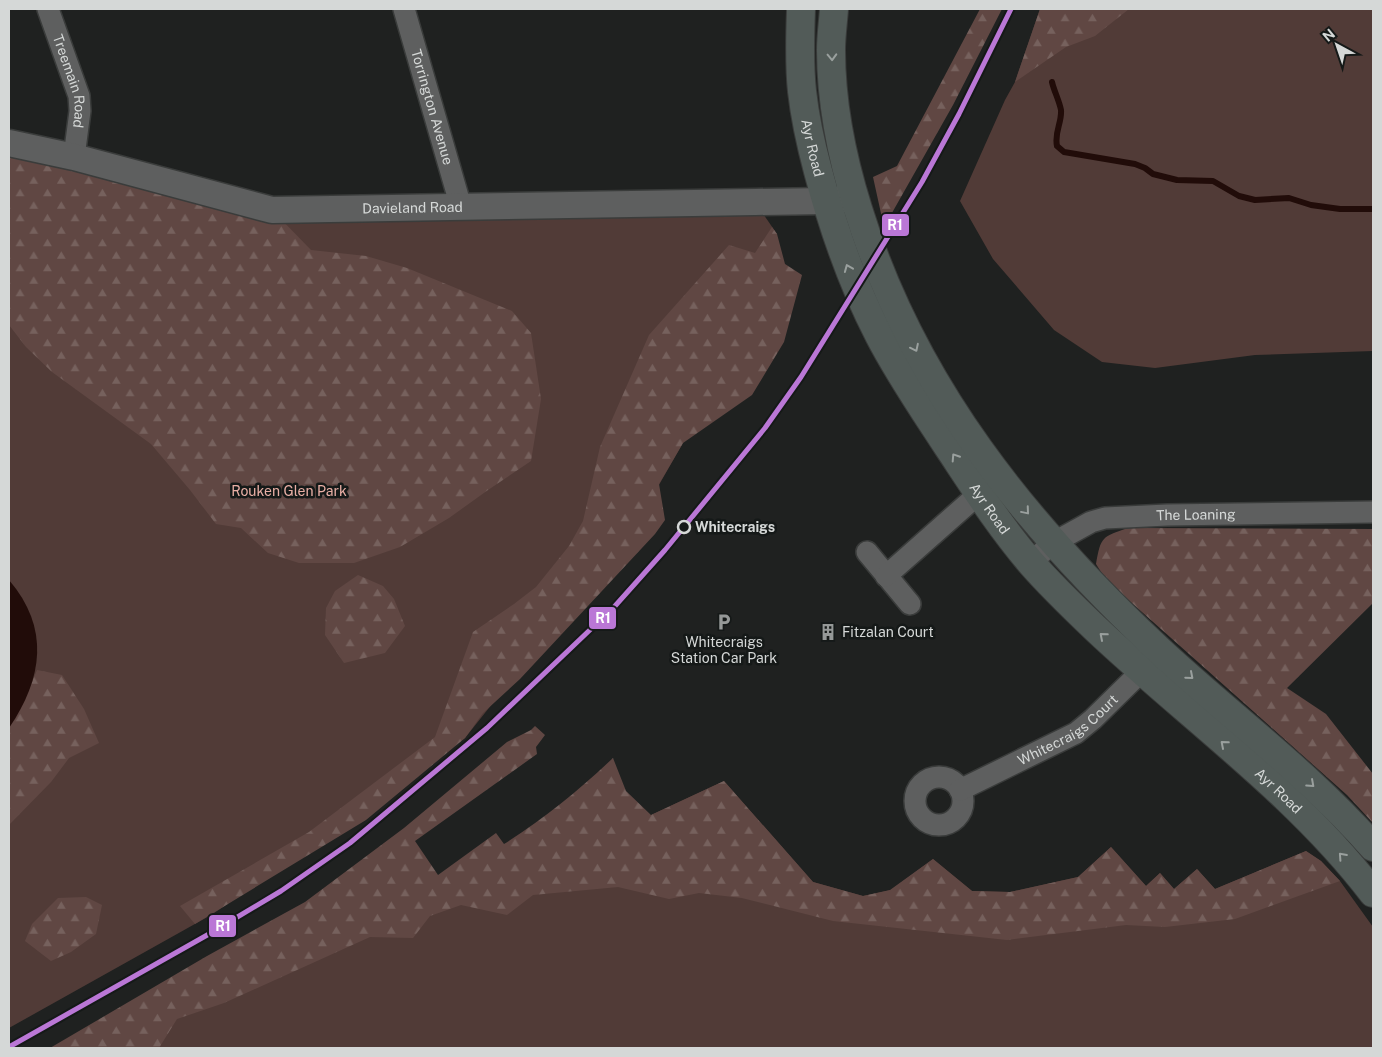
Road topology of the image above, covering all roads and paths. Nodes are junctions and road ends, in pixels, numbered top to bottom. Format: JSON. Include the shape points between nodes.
{"nodes":[{"id":1,"x":48,"y":9,"type":"edge"},
{"id":2,"x":404,"y":9,"type":"edge"},
{"id":3,"x":801,"y":9,"type":"edge"},
{"id":4,"x":834,"y":9,"type":"edge"},
{"id":5,"x":9,"y":142,"type":"edge"},
{"id":6,"x":74,"y":157,"type":"junction"},
{"id":7,"x":826,"y":201,"type":"junction"},
{"id":8,"x":857,"y":205,"type":"junction"},
{"id":9,"x":461,"y":207,"type":"junction"},
{"id":10,"x":989,"y":485,"type":"junction"},
{"id":11,"x":1373,"y":512,"type":"edge"},
{"id":12,"x":1053,"y":543,"type":"junction"},
{"id":13,"x":867,"y":552,"type":"dead end"},
{"id":14,"x":1031,"y":562,"type":"junction"},
{"id":15,"x":886,"y":576,"type":"junction"},
{"id":16,"x":910,"y":604,"type":"dead end"},
{"id":17,"x":1152,"y":661,"type":"junction"},
{"id":18,"x":960,"y":790,"type":"dead end"},
{"id":19,"x":1373,"y":847,"type":"edge"},
{"id":20,"x":1373,"y":893,"type":"edge"}],
"edges":[{"from":1,"to":6,"type":"street","name":"Treemain Road","via":[[79,96]]},
{"from":2,"to":9,"type":"street","name":"Torrington Avenue"},
{"from":3,"to":7,"type":"main road","name":"Ayr Road","via":[[802,90],[810,139]]},
{"from":4,"to":8,"type":"main road","name":"Ayr Road","one_way":true,"via":[[831,51],[836,109],[847,172]]},
{"from":5,"to":6,"type":"street","name":"Davieland Road"},
{"from":6,"to":9,"type":"street","name":"Davieland Road","via":[[272,210]]},
{"from":7,"to":8,"type":"street","name":"Davieland Road"},
{"from":7,"to":9,"type":"street","name":"Davieland Road"},
{"from":10,"to":7,"type":"main road","name":"Ayr Road","one_way":true,"via":[[906,381],[875,328],[853,278]]},
{"from":8,"to":10,"type":"main road","name":"Ayr Road","one_way":true,"via":[[894,304],[933,380],[985,459]]},
{"from":10,"to":12,"type":"main road","name":"Ayr Road","one_way":true},
{"from":10,"to":14,"type":"main road","name":"Ayr Road"},
{"from":10,"to":15,"type":"street"},
{"from":11,"to":12,"type":"street","name":"The Loaning","via":[[1167,514],[1105,518]]},
{"from":12,"to":14,"type":"street","name":"The Loaning"},
{"from":12,"to":17,"type":"main road","name":"Ayr Road","via":[[1103,595]]},
{"from":13,"to":15,"type":"street"},
{"from":17,"to":14,"type":"main road","name":"Ayr Road","one_way":true,"via":[[1095,629]]},
{"from":15,"to":16,"type":"street"},
{"from":17,"to":18,"type":"street","name":"Whitecraigs Court","via":[[1076,733]]},
{"from":17,"to":19,"type":"main road","name":"Ayr Road","one_way":true,"via":[[1315,787]]},
{"from":20,"to":17,"type":"main road","name":"Ayr Road","one_way":true,"via":[[1311,822]]}]}
